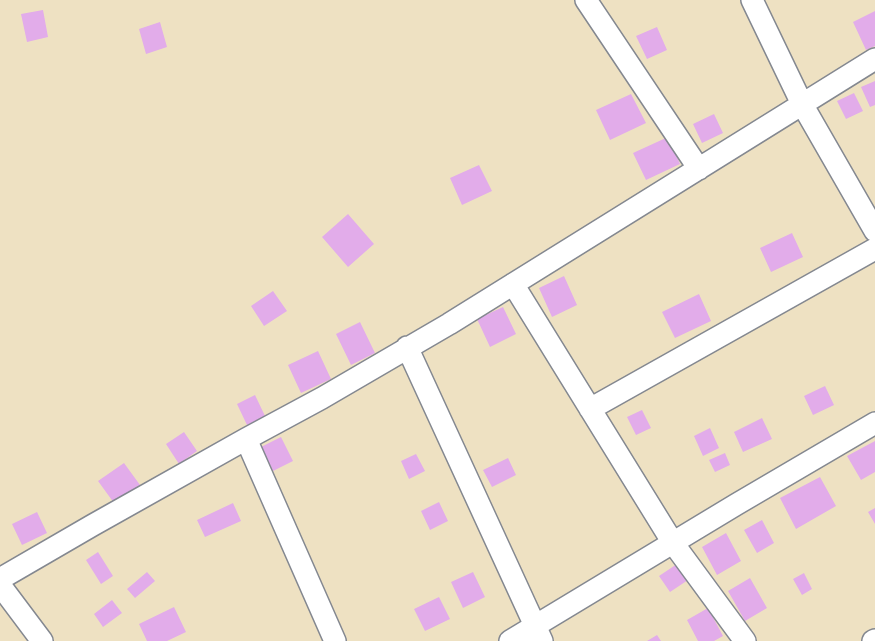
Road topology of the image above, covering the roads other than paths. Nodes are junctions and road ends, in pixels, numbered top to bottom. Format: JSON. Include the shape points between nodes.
{"nodes":[{"id":1,"x":586,"y":0,"type":"edge"},
{"id":2,"x":752,"y":0,"type":"edge"},
{"id":3,"x":875,"y":59,"type":"edge"},
{"id":4,"x":802,"y":104,"type":"junction"},
{"id":5,"x":699,"y":169,"type":"junction"},
{"id":6,"x":875,"y":232,"type":"edge"},
{"id":7,"x":875,"y":249,"type":"edge"},
{"id":8,"x":513,"y":284,"type":"junction"},
{"id":9,"x":407,"y":347,"type":"junction"},
{"id":10,"x":590,"y":409,"type":"junction"},
{"id":11,"x":875,"y":423,"type":"edge"},
{"id":12,"x":246,"y":439,"type":"junction"},
{"id":13,"x":672,"y":543,"type":"junction"},
{"id":14,"x":0,"y":579,"type":"edge"},
{"id":15,"x":0,"y":585,"type":"edge"},
{"id":16,"x":539,"y":633,"type":"edge"},
{"id":17,"x":42,"y":641,"type":"edge"},
{"id":18,"x":335,"y":641,"type":"edge"},
{"id":19,"x":510,"y":641,"type":"edge"},
{"id":20,"x":745,"y":641,"type":"edge"}],
"edges":[{"from":1,"to":5,"type":"street"},
{"from":2,"to":4,"type":"street"},
{"from":3,"to":4,"type":"street"},
{"from":4,"to":5,"type":"street"},
{"from":4,"to":6,"type":"street"},
{"from":5,"to":8,"type":"street"},
{"from":7,"to":10,"type":"street"},
{"from":8,"to":9,"type":"street"},
{"from":8,"to":10,"type":"street"},
{"from":9,"to":12,"type":"street"},
{"from":9,"to":16,"type":"street"},
{"from":10,"to":13,"type":"street"},
{"from":11,"to":13,"type":"street"},
{"from":12,"to":14,"type":"street"},
{"from":12,"to":18,"type":"street"},
{"from":13,"to":16,"type":"street"},
{"from":13,"to":20,"type":"street"},
{"from":15,"to":17,"type":"street"},
{"from":16,"to":19,"type":"street"}]}
